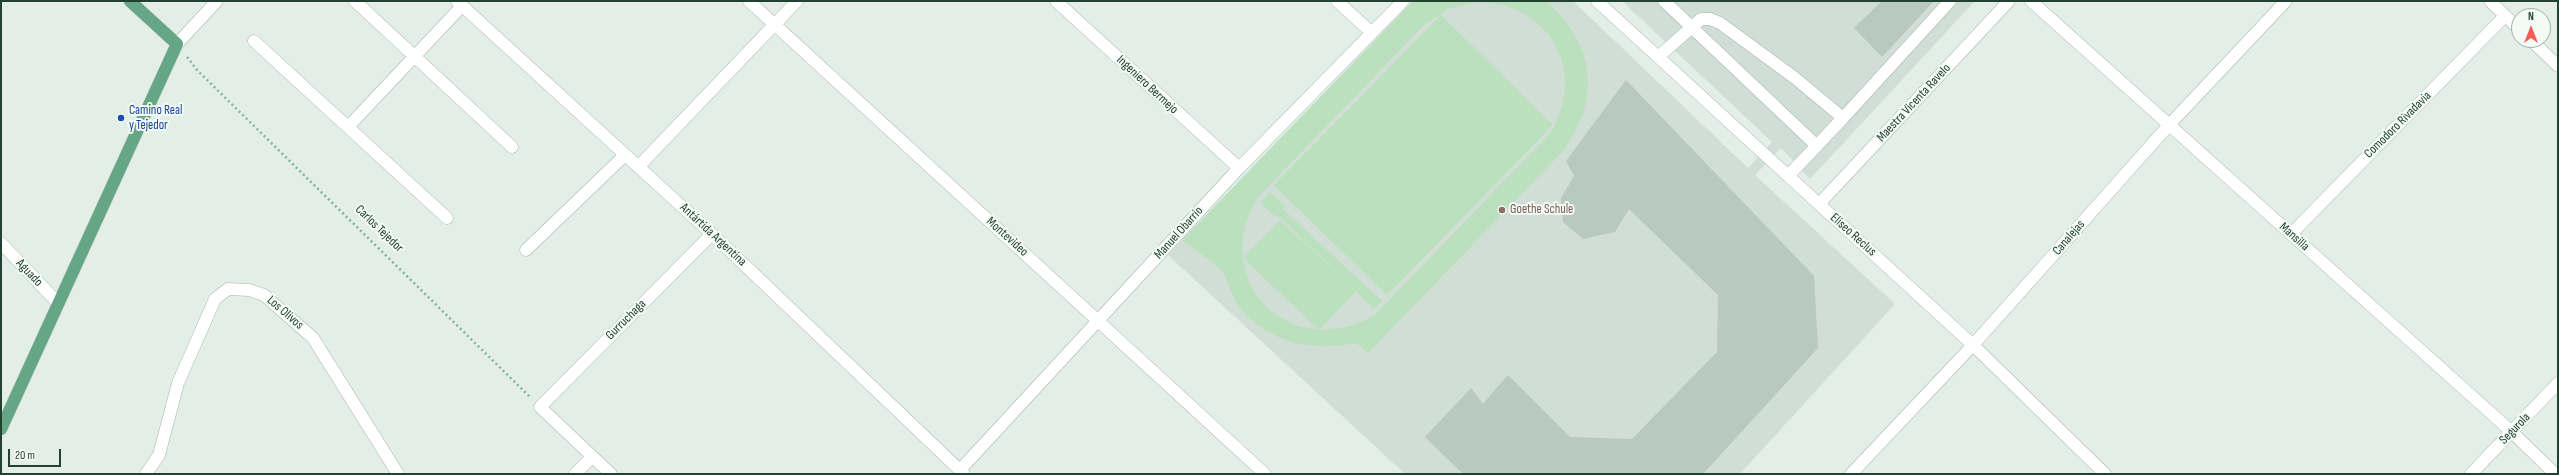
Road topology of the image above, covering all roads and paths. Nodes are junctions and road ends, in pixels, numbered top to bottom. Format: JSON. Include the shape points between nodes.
{"nodes":[{"id":1,"x":130,"y":1,"type":"edge"},
{"id":2,"x":216,"y":1,"type":"edge"},
{"id":3,"x":355,"y":1,"type":"edge"},
{"id":4,"x":749,"y":1,"type":"edge"},
{"id":5,"x":797,"y":1,"type":"edge"},
{"id":6,"x":1056,"y":1,"type":"edge"},
{"id":7,"x":1337,"y":1,"type":"edge"},
{"id":8,"x":1403,"y":1,"type":"edge"},
{"id":9,"x":1664,"y":1,"type":"edge"},
{"id":10,"x":1950,"y":1,"type":"edge"},
{"id":11,"x":2009,"y":1,"type":"edge"},
{"id":12,"x":2031,"y":1,"type":"edge"},
{"id":13,"x":2286,"y":1,"type":"edge"},
{"id":14,"x":2490,"y":1,"type":"edge"},
{"id":15,"x":459,"y":3,"type":"edge"},
{"id":16,"x":1605,"y":3,"type":"edge"},
{"id":17,"x":2505,"y":16,"type":"junction"},
{"id":18,"x":2511,"y":22,"type":"edge"},
{"id":19,"x":774,"y":25,"type":"junction"},
{"id":20,"x":1692,"y":27,"type":"junction"},
{"id":21,"x":1372,"y":33,"type":"junction"},
{"id":22,"x":254,"y":41,"type":"dead end"},
{"id":23,"x":177,"y":44,"type":"junction"},
{"id":24,"x":2539,"y":48,"type":"edge"},
{"id":25,"x":414,"y":56,"type":"junction"},
{"id":26,"x":1658,"y":57,"type":"junction"},
{"id":27,"x":2558,"y":66,"type":"edge"},
{"id":28,"x":1843,"y":118,"type":"junction"},
{"id":29,"x":2169,"y":124,"type":"junction"},
{"id":30,"x":348,"y":128,"type":"junction"},
{"id":31,"x":1817,"y":146,"type":"junction"},
{"id":32,"x":512,"y":147,"type":"dead end"},
{"id":33,"x":625,"y":155,"type":"junction"},
{"id":34,"x":638,"y":167,"type":"junction"},
{"id":35,"x":1238,"y":168,"type":"junction"},
{"id":36,"x":1788,"y":176,"type":"junction"},
{"id":37,"x":1819,"y":204,"type":"junction"},
{"id":38,"x":447,"y":218,"type":"dead end"},
{"id":39,"x":712,"y":234,"type":"junction"},
{"id":40,"x":2290,"y":234,"type":"junction"},
{"id":41,"x":1,"y":243,"type":"edge"},
{"id":42,"x":526,"y":250,"type":"dead end"},
{"id":43,"x":57,"y":302,"type":"junction"},
{"id":44,"x":1099,"y":321,"type":"junction"},
{"id":45,"x":1973,"y":346,"type":"junction"},
{"id":46,"x":2558,"y":383,"type":"edge"},
{"id":47,"x":540,"y":407,"type":"junction"},
{"id":48,"x":1,"y":429,"type":"edge"},
{"id":49,"x":2512,"y":432,"type":"junction"},
{"id":50,"x":592,"y":457,"type":"junction"},
{"id":51,"x":962,"y":472,"type":"edge"},
{"id":52,"x":146,"y":474,"type":"edge"},
{"id":53,"x":398,"y":474,"type":"edge"},
{"id":54,"x":575,"y":474,"type":"edge"},
{"id":55,"x":610,"y":474,"type":"edge"},
{"id":56,"x":1265,"y":474,"type":"edge"},
{"id":57,"x":1851,"y":474,"type":"edge"},
{"id":58,"x":2105,"y":474,"type":"edge"},
{"id":59,"x":2471,"y":474,"type":"edge"},
{"id":60,"x":2555,"y":474,"type":"edge"}],
"edges":[{"from":1,"to":23,"type":"main road"},
{"from":2,"to":23,"type":"street"},
{"from":3,"to":25,"type":"street"},
{"from":4,"to":19,"type":"street","name":"Montevideo"},
{"from":5,"to":19,"type":"street"},
{"from":6,"to":35,"type":"street","name":"Ingeniero Bermejo"},
{"from":7,"to":21,"type":"street"},
{"from":8,"to":21,"type":"street","name":"Manuel Obarrio"},
{"from":9,"to":20,"type":"street"},
{"from":10,"to":28,"type":"street"},
{"from":11,"to":37,"type":"street","name":"Maestra Vicenta Ravelo"},
{"from":12,"to":29,"type":"street","name":"Mansilla"},
{"from":13,"to":29,"type":"street","name":"Canalejas"},
{"from":14,"to":17,"type":"street"},
{"from":15,"to":25,"type":"street"},
{"from":15,"to":33,"type":"street","name":"Antártida Argentina"},
{"from":16,"to":26,"type":"street","name":"Eliseo Reclus"},
{"from":17,"to":18,"type":"street"},
{"from":17,"to":40,"type":"street","name":"Comodoro Rivadavia"},
{"from":19,"to":34,"type":"street"},
{"from":19,"to":44,"type":"street","name":"Montevideo"},
{"from":20,"to":26,"type":"street"},
{"from":20,"to":28,"type":"street","via":[[1701,19],[1720,23],[1795,78]]},
{"from":20,"to":31,"type":"street"},
{"from":21,"to":35,"type":"street","name":"Manuel Obarrio"},
{"from":22,"to":30,"type":"street"},
{"from":23,"to":43,"type":"main road"},
{"from":23,"to":47,"type":"path","name":"Carlos Tejedor","via":[[197,70]]},
{"from":24,"to":27,"type":"street"},
{"from":25,"to":30,"type":"street"},
{"from":25,"to":32,"type":"street"},
{"from":26,"to":36,"type":"street","name":"Eliseo Reclus"},
{"from":28,"to":31,"type":"street"},
{"from":29,"to":40,"type":"street","name":"Mansilla"},
{"from":29,"to":45,"type":"street","name":"Canalejas"},
{"from":30,"to":38,"type":"street"},
{"from":31,"to":36,"type":"street"},
{"from":33,"to":34,"type":"street","name":"Antártida Argentina"},
{"from":33,"to":42,"type":"street"},
{"from":34,"to":39,"type":"street","name":"Antártida Argentina"},
{"from":35,"to":44,"type":"street","name":"Manuel Obarrio"},
{"from":36,"to":37,"type":"street","name":"Eliseo Reclus"},
{"from":37,"to":45,"type":"street","name":"Eliseo Reclus"},
{"from":39,"to":47,"type":"street","name":"Gurruchaga"},
{"from":39,"to":51,"type":"street","name":"Antártida Argentina"},
{"from":40,"to":49,"type":"street","name":"Mansilla"},
{"from":41,"to":43,"type":"street","name":"Aguado"},
{"from":43,"to":48,"type":"main road"},
{"from":44,"to":51,"type":"street","name":"Manuel Obarrio"},
{"from":44,"to":56,"type":"street","name":"Montevideo"},
{"from":45,"to":57,"type":"street","name":"Canalejas"},
{"from":45,"to":58,"type":"street","name":"Eliseo Reclus"},
{"from":46,"to":49,"type":"street","name":"Segurola"},
{"from":47,"to":50,"type":"street"},
{"from":49,"to":59,"type":"street","name":"Segurola"},
{"from":49,"to":60,"type":"street","name":"Mansilla"},
{"from":50,"to":54,"type":"street"},
{"from":50,"to":55,"type":"street"},
{"from":52,"to":53,"type":"street","name":"Los Olivos","via":[[159,455],[178,383],[215,299],[228,289],[249,290],[264,295],[313,338]]}]}
